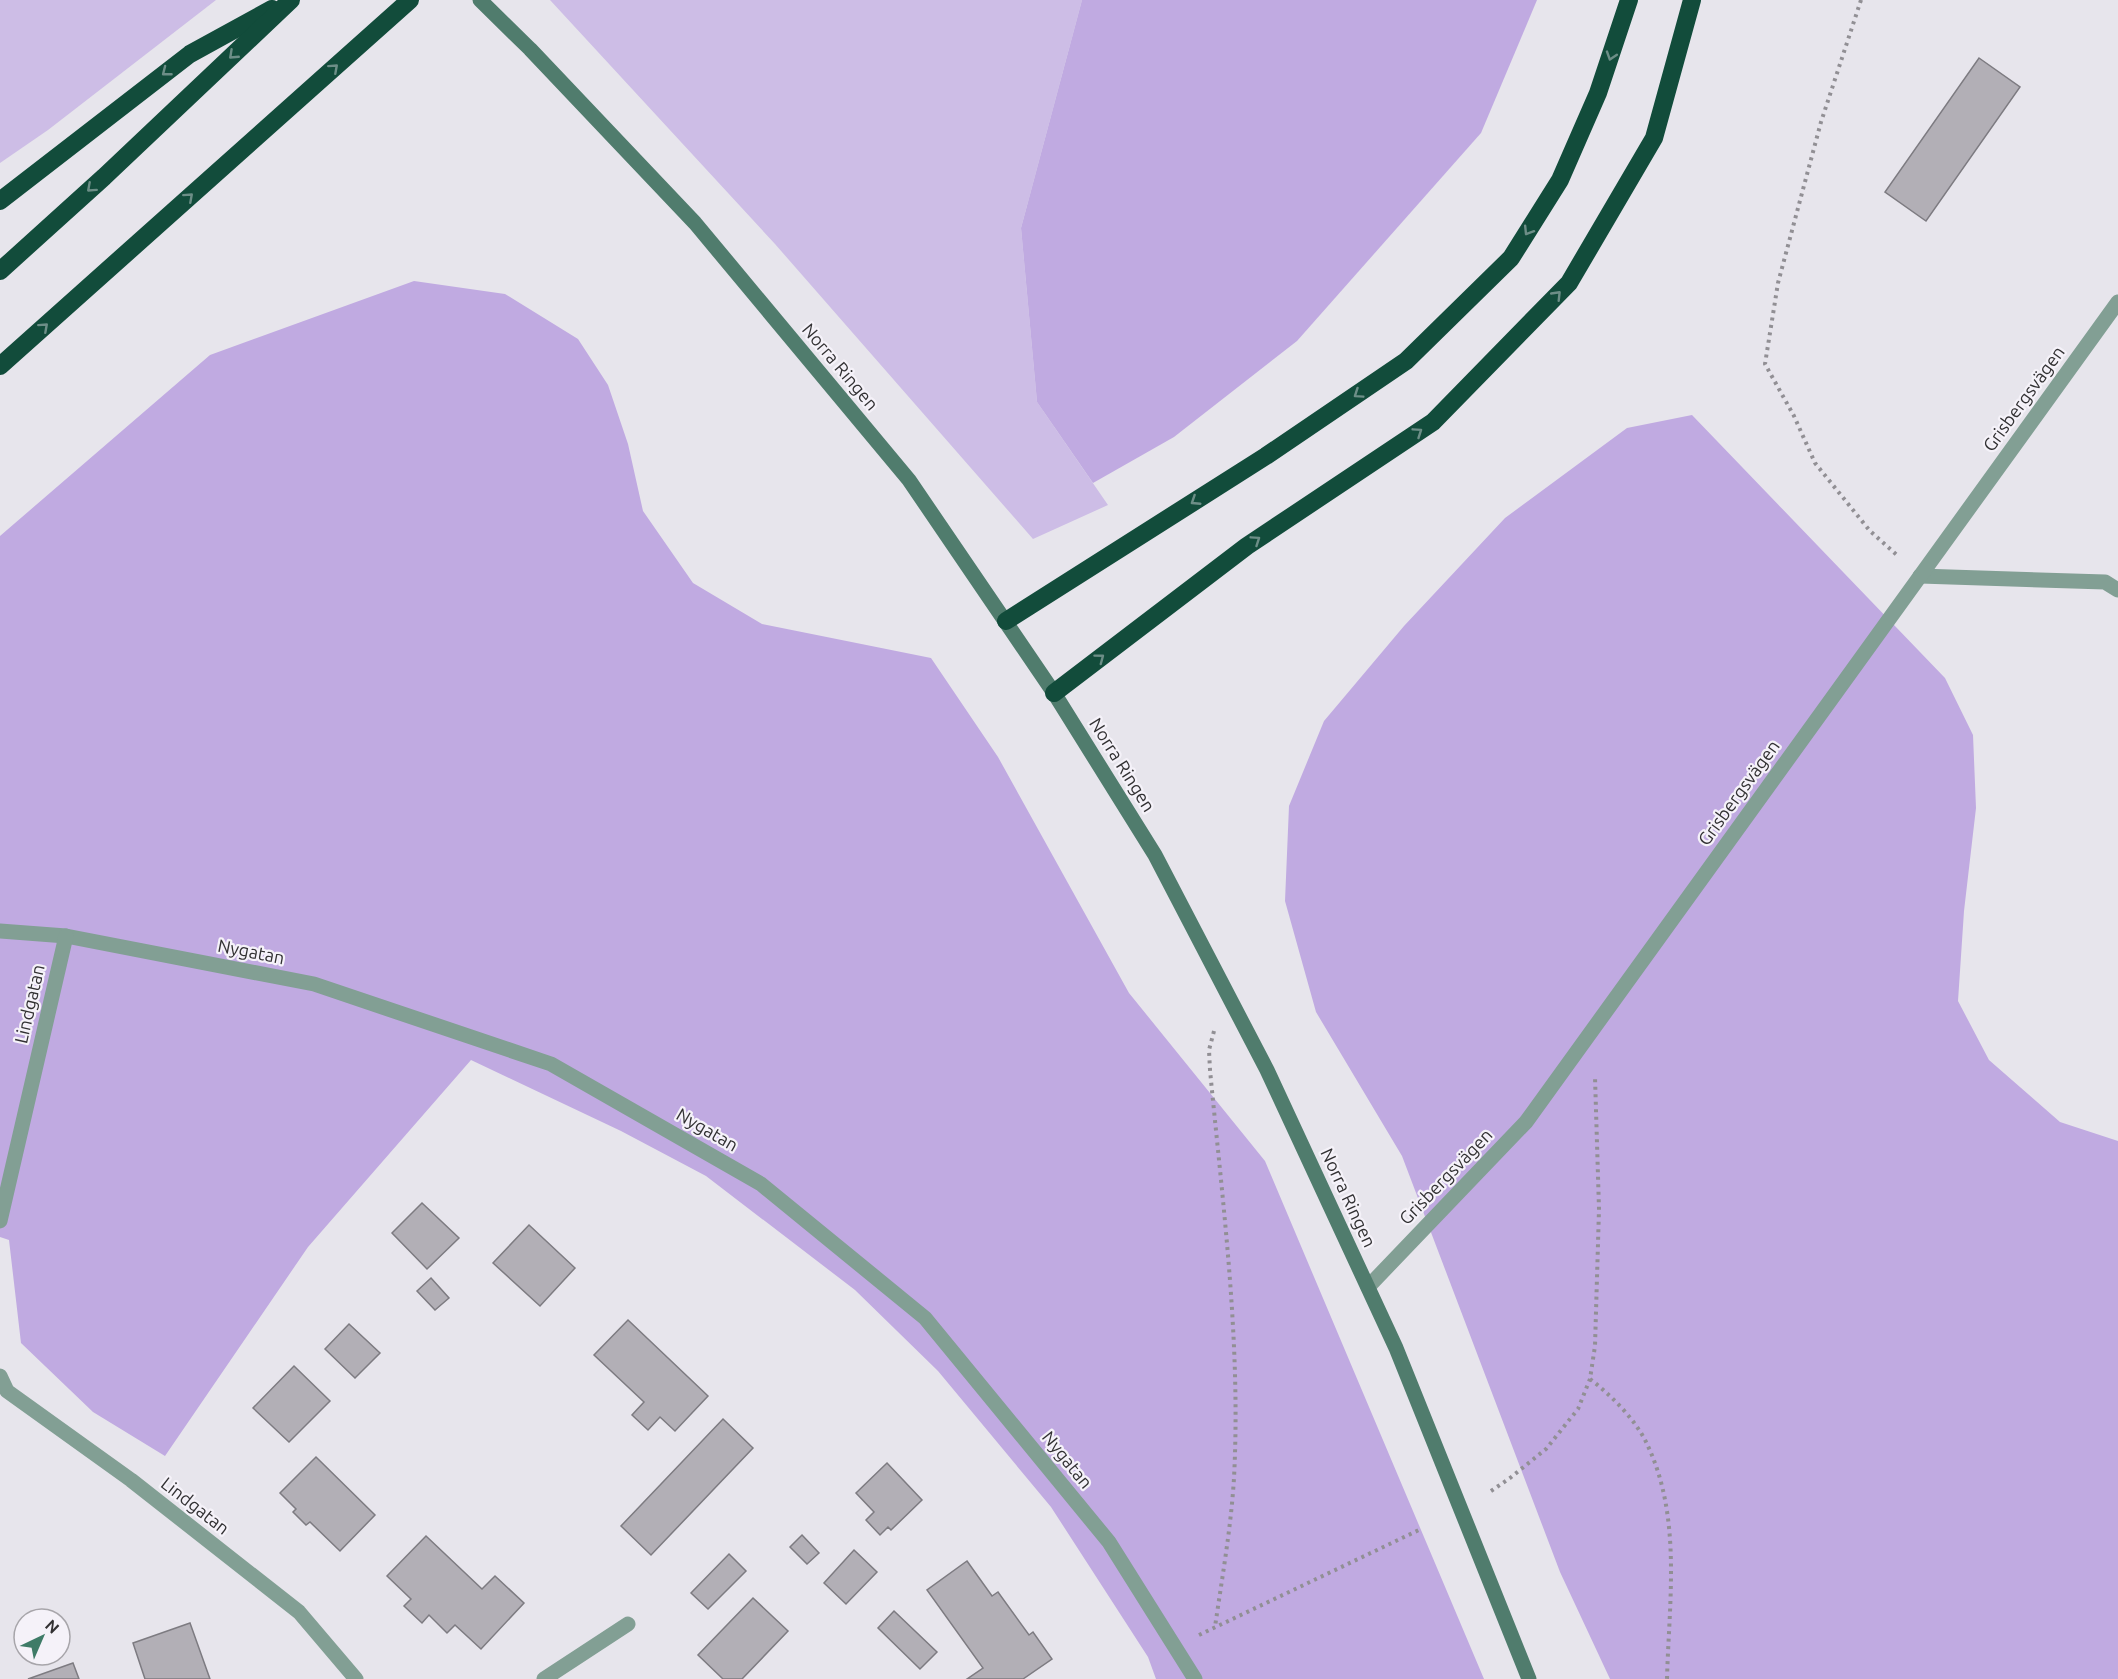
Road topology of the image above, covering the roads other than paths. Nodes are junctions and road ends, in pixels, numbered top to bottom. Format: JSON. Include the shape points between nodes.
{"nodes":[{"id":1,"x":290,"y":0,"type":"edge"},
{"id":2,"x":410,"y":0,"type":"edge"},
{"id":3,"x":480,"y":0,"type":"edge"},
{"id":4,"x":1629,"y":0,"type":"edge"},
{"id":5,"x":1692,"y":0,"type":"edge"},
{"id":6,"x":0,"y":201,"type":"edge"},
{"id":7,"x":0,"y":271,"type":"edge"},
{"id":8,"x":2118,"y":302,"type":"edge"},
{"id":9,"x":0,"y":366,"type":"edge"},
{"id":10,"x":1920,"y":576,"type":"junction"},
{"id":11,"x":2118,"y":590,"type":"edge"},
{"id":12,"x":1006,"y":621,"type":"junction"},
{"id":13,"x":1054,"y":693,"type":"junction"},
{"id":14,"x":0,"y":931,"type":"edge"},
{"id":15,"x":66,"y":936,"type":"junction"},
{"id":16,"x":0,"y":1221,"type":"edge"},
{"id":17,"x":1368,"y":1287,"type":"junction"},
{"id":18,"x":0,"y":1376,"type":"edge"},
{"id":19,"x":628,"y":1624,"type":"dead end"},
{"id":20,"x":356,"y":1679,"type":"edge"},
{"id":21,"x":543,"y":1679,"type":"edge"},
{"id":22,"x":1195,"y":1679,"type":"edge"},
{"id":23,"x":1529,"y":1679,"type":"edge"}],
"edges":[{"from":1,"to":6,"type":"highway","one_way":true,"via":[[190,54]]},
{"from":1,"to":7,"type":"highway","one_way":true},
{"from":9,"to":2,"type":"highway","one_way":true},
{"from":3,"to":12,"type":"main road","name":"Norra Ringen","via":[[694,223],[909,480]]},
{"from":4,"to":12,"type":"highway","one_way":true,"via":[[1598,93],[1560,180],[1511,258],[1406,362]]},
{"from":13,"to":5,"type":"highway","one_way":true,"via":[[1246,546],[1433,422],[1569,283],[1654,138]]},
{"from":8,"to":10,"type":"street","name":"Grisbergsvägen"},
{"from":10,"to":11,"type":"street","via":[[2105,582]]},
{"from":10,"to":17,"type":"street","name":"Grisbergsvägen","via":[[1526,1122]]},
{"from":12,"to":13,"type":"main road","name":"Norra Ringen"},
{"from":13,"to":17,"type":"main road","name":"Norra Ringen","via":[[1155,855],[1268,1070]]},
{"from":14,"to":15,"type":"street","name":"Nygatan"},
{"from":15,"to":16,"type":"street","name":"Lindgatan"},
{"from":15,"to":22,"type":"street","name":"Nygatan","via":[[314,984],[551,1064],[761,1184],[925,1318],[1109,1542]]},
{"from":17,"to":23,"type":"main road","name":"Norra Ringen"},
{"from":18,"to":20,"type":"street","name":"Lindgatan","via":[[7,1391],[130,1480],[299,1612]]},
{"from":19,"to":21,"type":"street"}]}
